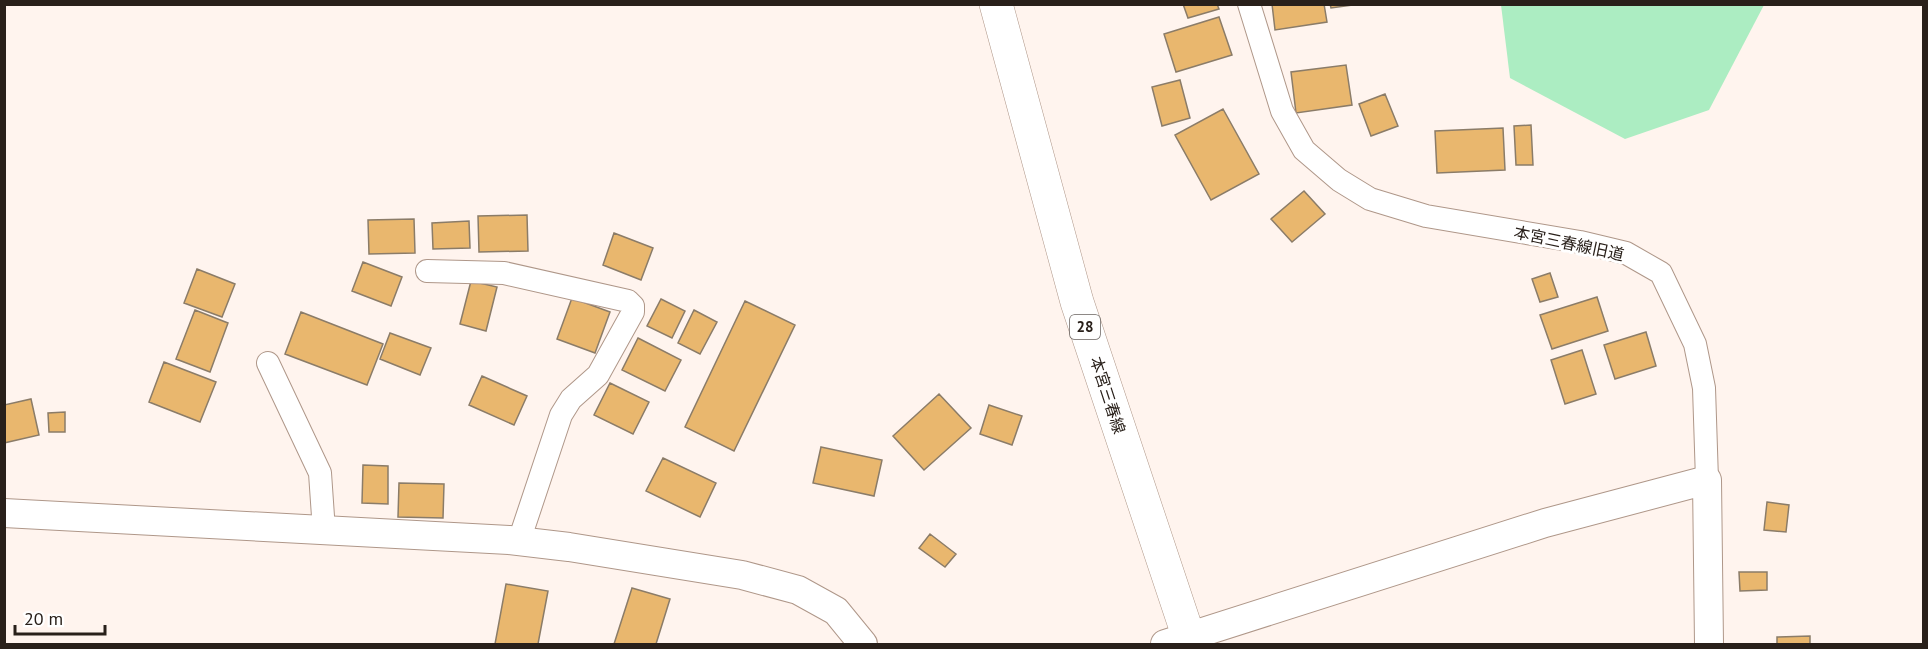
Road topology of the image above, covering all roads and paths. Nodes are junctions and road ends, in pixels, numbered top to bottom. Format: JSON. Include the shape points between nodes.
{"nodes":[{"id":1,"x":996,"y":4,"type":"edge"},
{"id":2,"x":1249,"y":4,"type":"edge"},
{"id":3,"x":427,"y":270,"type":"dead end"},
{"id":4,"x":268,"y":363,"type":"dead end"},
{"id":5,"x":1707,"y":480,"type":"junction"},
{"id":6,"x":4,"y":513,"type":"edge"},
{"id":7,"x":324,"y":531,"type":"junction"},
{"id":8,"x":519,"y":541,"type":"junction"},
{"id":9,"x":1182,"y":642,"type":"edge"},
{"id":10,"x":863,"y":645,"type":"edge"},
{"id":11,"x":1708,"y":645,"type":"edge"}],
"edges":[{"from":1,"to":9,"type":"main road","name":"本宮三春線","number":"28","via":[[1077,302]]},
{"from":2,"to":5,"type":"street","name":"本宮三春線旧道","via":[[1282,111],[1304,150],[1339,180],[1370,199],[1426,216],[1581,242],[1626,253],[1661,273],[1695,345],[1704,388]]},
{"from":3,"to":8,"type":"street","via":[[504,273],[628,301],[633,306],[598,375],[571,399],[561,415]]},
{"from":4,"to":7,"type":"street","via":[[321,473]]},
{"from":5,"to":9,"type":"street","via":[[1545,523]]},
{"from":5,"to":11,"type":"street","name":"本宮三春線旧道"},
{"from":6,"to":7,"type":"street"},
{"from":7,"to":8,"type":"street"},
{"from":8,"to":10,"type":"street","via":[[730,573],[798,590],[836,611]]}]}
